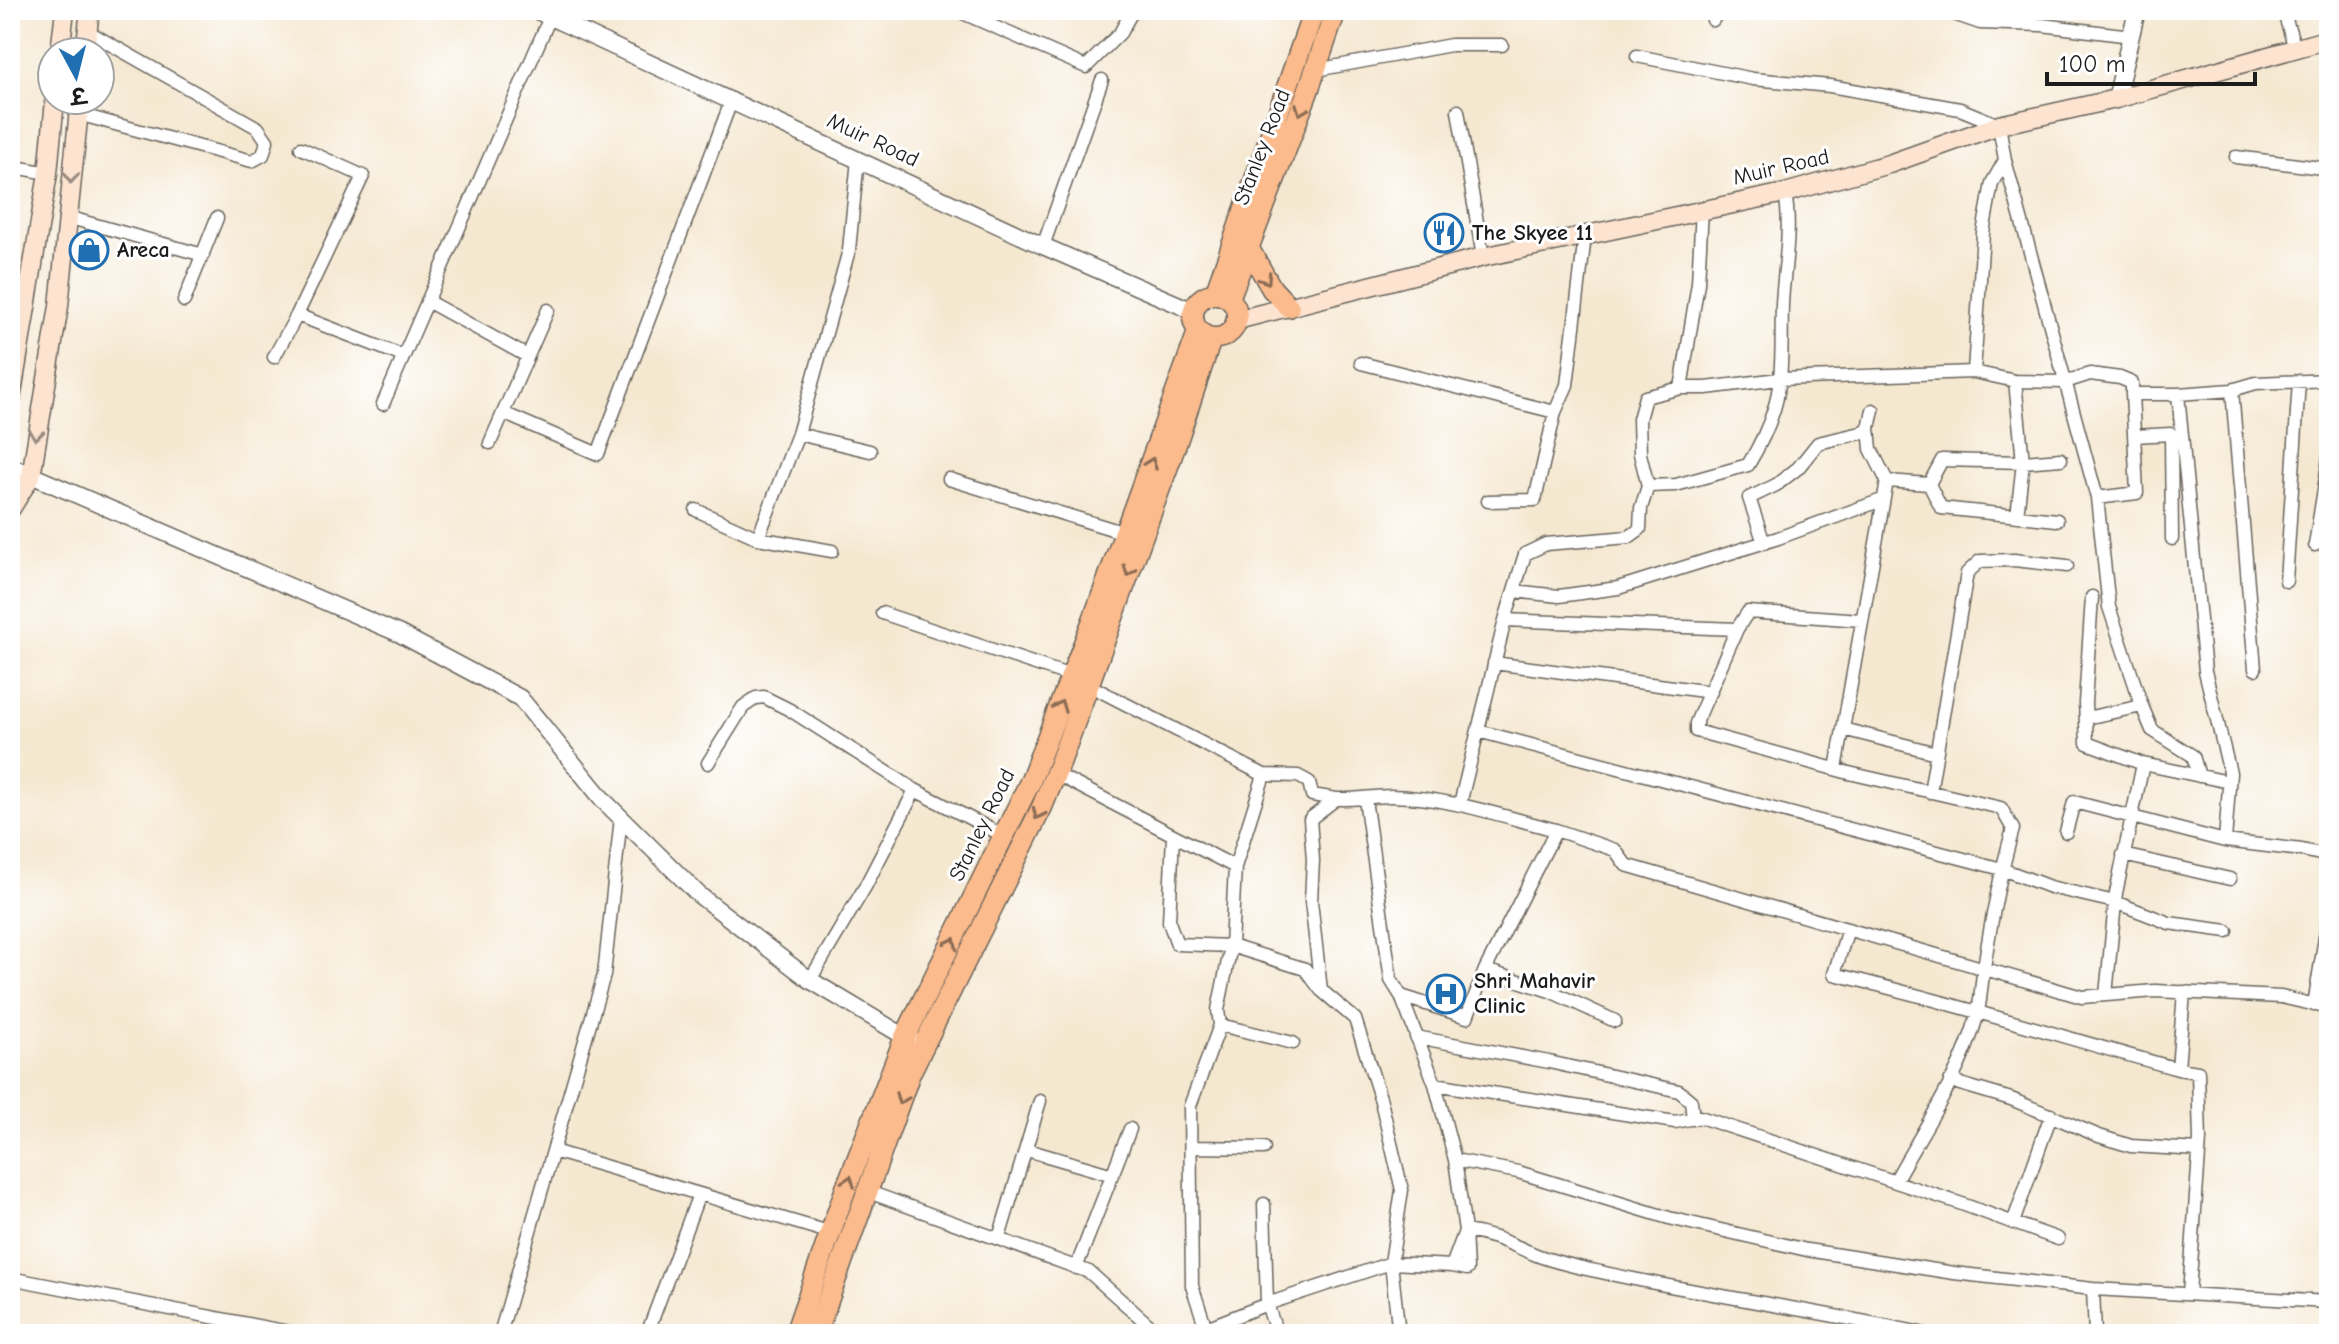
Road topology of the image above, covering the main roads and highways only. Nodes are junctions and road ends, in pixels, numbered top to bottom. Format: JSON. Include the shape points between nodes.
{"nodes":[{"id":1,"x":65,"y":10,"type":"edge"},
{"id":2,"x":90,"y":10,"type":"edge"},
{"id":3,"x":1314,"y":10,"type":"edge"},
{"id":4,"x":1336,"y":10,"type":"edge"},
{"id":5,"x":62,"y":36,"type":"edge"},
{"id":6,"x":87,"y":36,"type":"edge"},
{"id":7,"x":2329,"y":39,"type":"edge"},
{"id":8,"x":53,"y":116,"type":"edge"},
{"id":9,"x":78,"y":116,"type":"edge"},
{"id":10,"x":1249,"y":249,"type":"junction"},
{"id":11,"x":1222,"y":296,"type":"junction"},
{"id":12,"x":1289,"y":307,"type":"junction"},
{"id":13,"x":1237,"y":320,"type":"junction"},
{"id":14,"x":1204,"y":335,"type":"junction"},
{"id":15,"x":10,"y":405,"type":"edge"},
{"id":16,"x":10,"y":510,"type":"edge"},
{"id":17,"x":1080,"y":680,"type":"junction"},
{"id":18,"x":914,"y":1042,"type":"junction"},
{"id":19,"x":795,"y":1334,"type":"edge"},
{"id":20,"x":816,"y":1334,"type":"edge"}],
"edges":[{"from":1,"to":5,"type":"main road"},
{"from":2,"to":6,"type":"main road"},
{"from":3,"to":11,"type":"main road","name":"Stanley Road"},
{"from":4,"to":10,"type":"main road","name":"Stanley Road","one_way":true},
{"from":7,"to":12,"type":"main road","name":"Muir Road","via":[[2116,99],[1999,125],[1785,193],[1483,257]]},
{"from":8,"to":15,"type":"main road"},
{"from":9,"to":16,"type":"main road","one_way":true,"via":[[59,306],[31,476]]},
{"from":10,"to":11,"type":"main road","name":"Stanley Road"},
{"from":10,"to":12,"type":"main road","one_way":true},
{"from":11,"to":13,"type":"main road","via":[[1234,305]]},
{"from":11,"to":14,"type":"main road","via":[[1201,298],[1193,311],[1194,326]]},
{"from":12,"to":13,"type":"main road","name":"Muir Road"},
{"from":13,"to":14,"type":"main road","via":[[1225,337]]},
{"from":17,"to":14,"type":"main road","name":"Stanley Road","one_way":true,"via":[[1125,533]]},
{"from":14,"to":17,"type":"main road","name":"Stanley Road","one_way":true,"via":[[1176,444]]},
{"from":18,"to":17,"type":"main road","name":"Stanley Road","one_way":true,"via":[[1004,836]]},
{"from":17,"to":18,"type":"main road","name":"Stanley Road","one_way":true,"via":[[1042,807]]},
{"from":19,"to":18,"type":"main road","name":"Stanley Road","one_way":true,"via":[[846,1188]]},
{"from":18,"to":20,"type":"main road","name":"Stanley Road","one_way":true}]}
